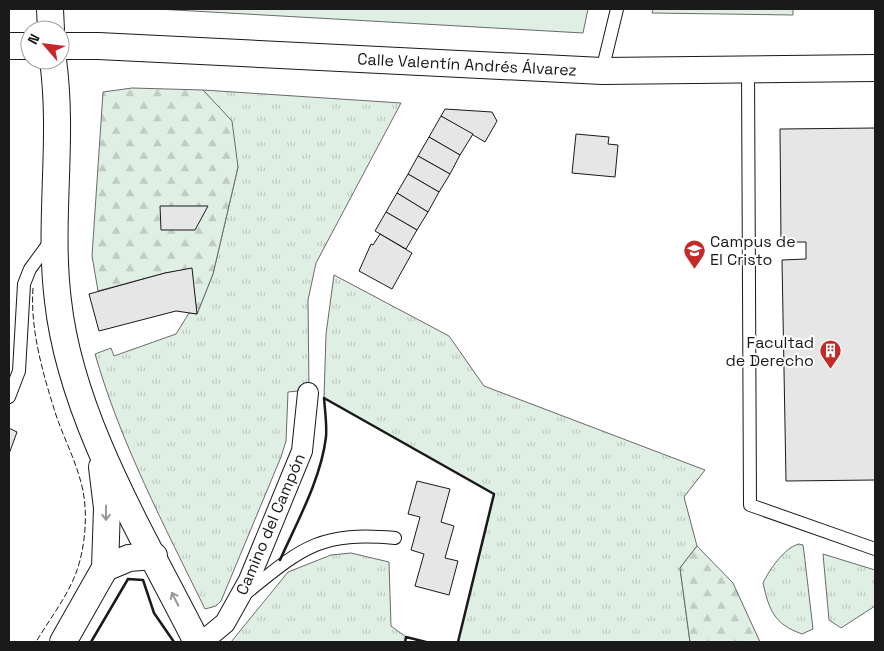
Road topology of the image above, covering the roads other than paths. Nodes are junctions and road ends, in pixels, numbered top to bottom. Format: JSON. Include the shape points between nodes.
{"nodes":[{"id":1,"x":617,"y":9,"type":"edge"},
{"id":2,"x":70,"y":46,"type":"edge"},
{"id":3,"x":875,"y":68,"type":"edge"},
{"id":4,"x":748,"y":69,"type":"junction"},
{"id":5,"x":54,"y":70,"type":"edge"},
{"id":6,"x":602,"y":71,"type":"junction"},
{"id":7,"x":55,"y":235,"type":"junction"},
{"id":8,"x":308,"y":393,"type":"dead end"},
{"id":9,"x":9,"y":397,"type":"edge"},
{"id":10,"x":100,"y":447,"type":"junction"},
{"id":11,"x":395,"y":538,"type":"dead end"},
{"id":12,"x":875,"y":549,"type":"edge"},
{"id":13,"x":154,"y":556,"type":"junction"},
{"id":14,"x":105,"y":568,"type":"junction"},
{"id":15,"x":238,"y":600,"type":"junction"},
{"id":16,"x":63,"y":642,"type":"edge"},
{"id":17,"x":197,"y":642,"type":"edge"},
{"id":18,"x":202,"y":642,"type":"edge"}],
"edges":[{"from":1,"to":6,"type":"lane"},
{"from":2,"to":6,"type":"street","name":"Calle Valentín Andrés Álvarez"},
{"from":3,"to":4,"type":"street","name":"Calle Valentín Andrés Álvarez"},
{"from":4,"to":6,"type":"street","name":"Calle Valentín Andrés Álvarez"},
{"from":4,"to":12,"type":"lane","via":[[750,505]]},
{"from":5,"to":7,"type":"street","via":[[58,96]]},
{"from":7,"to":9,"type":"lane","via":[[30,269],[24,284],[19,371]]},
{"from":7,"to":10,"type":"street","via":[[58,302],[71,368]]},
{"from":8,"to":15,"type":"street","name":"Camino del Campón","via":[[302,451]]},
{"from":10,"to":13,"type":"street"},
{"from":10,"to":14,"type":"street","one_way":true,"via":[[107,508]]},
{"from":11,"to":15,"type":"lane","via":[[361,535],[331,538],[299,552]]},
{"from":13,"to":14,"type":"street","via":[[129,558]]},
{"from":17,"to":13,"type":"street","one_way":true},
{"from":14,"to":16,"type":"street"},
{"from":15,"to":18,"type":"street","name":"Camino del Campón","via":[[225,623]]}]}
